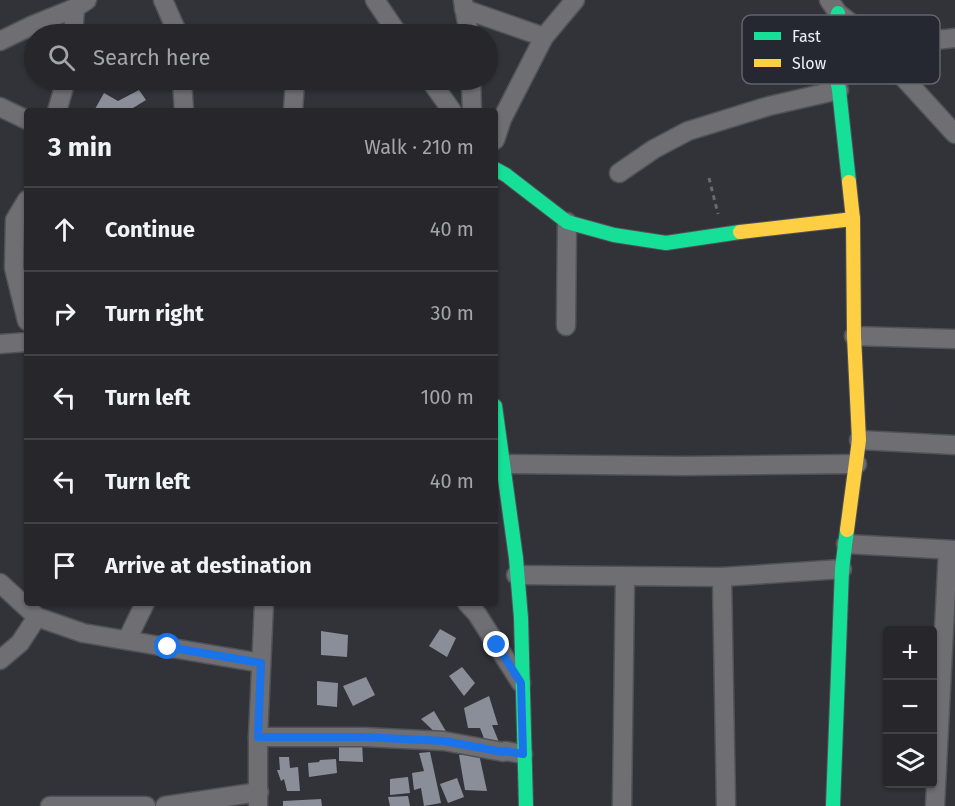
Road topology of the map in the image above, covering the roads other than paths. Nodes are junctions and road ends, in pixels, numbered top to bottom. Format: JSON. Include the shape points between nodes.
{"nodes":[{"id":1,"x":163,"y":0,"type":"edge"},
{"id":2,"x":375,"y":0,"type":"edge"},
{"id":3,"x":575,"y":0,"type":"edge"},
{"id":4,"x":81,"y":4,"type":"edge"},
{"id":5,"x":464,"y":5,"type":"edge"},
{"id":6,"x":35,"y":24,"type":"edge"},
{"id":7,"x":76,"y":24,"type":"edge"},
{"id":8,"x":174,"y":24,"type":"edge"},
{"id":9,"x":391,"y":24,"type":"edge"},
{"id":10,"x":467,"y":24,"type":"edge"},
{"id":11,"x":24,"y":29,"type":"edge"},
{"id":12,"x":544,"y":37,"type":"junction"},
{"id":13,"x":955,"y":38,"type":"edge"},
{"id":14,"x":940,"y":40,"type":"edge"},
{"id":15,"x":0,"y":41,"type":"edge"},
{"id":16,"x":838,"y":84,"type":"edge"},
{"id":17,"x":909,"y":84,"type":"edge"},
{"id":18,"x":63,"y":90,"type":"edge"},
{"id":19,"x":183,"y":90,"type":"edge"},
{"id":20,"x":294,"y":90,"type":"edge"},
{"id":21,"x":437,"y":90,"type":"edge"},
{"id":22,"x":471,"y":90,"type":"edge"},
{"id":23,"x":839,"y":90,"type":"junction"},
{"id":24,"x":0,"y":107,"type":"edge"},
{"id":25,"x":58,"y":108,"type":"edge"},
{"id":26,"x":184,"y":108,"type":"edge"},
{"id":27,"x":293,"y":108,"type":"edge"},
{"id":28,"x":450,"y":108,"type":"edge"},
{"id":29,"x":472,"y":108,"type":"edge"},
{"id":30,"x":24,"y":119,"type":"edge"},
{"id":31,"x":498,"y":131,"type":"edge"},
{"id":32,"x":955,"y":134,"type":"edge"},
{"id":33,"x":498,"y":171,"type":"edge"},
{"id":34,"x":619,"y":173,"type":"dead end"},
{"id":35,"x":24,"y":203,"type":"edge"},
{"id":36,"x":854,"y":219,"type":"junction"},
{"id":37,"x":567,"y":222,"type":"junction"},
{"id":38,"x":7,"y":223,"type":"edge"},
{"id":39,"x":24,"y":309,"type":"edge"},
{"id":40,"x":566,"y":326,"type":"dead end"},
{"id":41,"x":854,"y":336,"type":"junction"},
{"id":42,"x":955,"y":339,"type":"edge"},
{"id":43,"x":24,"y":342,"type":"edge"},
{"id":44,"x":0,"y":344,"type":"edge"},
{"id":45,"x":498,"y":428,"type":"edge"},
{"id":46,"x":859,"y":440,"type":"junction"},
{"id":47,"x":955,"y":445,"type":"edge"},
{"id":48,"x":503,"y":464,"type":"junction"},
{"id":49,"x":857,"y":464,"type":"junction"},
{"id":50,"x":846,"y":544,"type":"junction"},
{"id":51,"x":952,"y":550,"type":"edge"},
{"id":52,"x":842,"y":569,"type":"junction"},
{"id":53,"x":516,"y":575,"type":"junction"},
{"id":54,"x":625,"y":577,"type":"junction"},
{"id":55,"x":722,"y":577,"type":"junction"},
{"id":56,"x":0,"y":584,"type":"edge"},
{"id":57,"x":24,"y":603,"type":"edge"},
{"id":58,"x":144,"y":606,"type":"edge"},
{"id":59,"x":264,"y":606,"type":"edge"},
{"id":60,"x":470,"y":606,"type":"edge"},
{"id":61,"x":33,"y":610,"type":"edge"},
{"id":62,"x":127,"y":640,"type":"junction"},
{"id":63,"x":0,"y":660,"type":"edge"},
{"id":64,"x":261,"y":663,"type":"junction"},
{"id":65,"x":521,"y":683,"type":"junction"},
{"id":66,"x":258,"y":737,"type":"junction"},
{"id":67,"x":523,"y":754,"type":"junction"},
{"id":68,"x":259,"y":799,"type":"edge"},
{"id":69,"x":50,"y":806,"type":"edge"},
{"id":70,"x":146,"y":806,"type":"edge"},
{"id":71,"x":165,"y":806,"type":"edge"},
{"id":72,"x":526,"y":806,"type":"edge"},
{"id":73,"x":622,"y":806,"type":"edge"},
{"id":74,"x":726,"y":806,"type":"edge"},
{"id":75,"x":834,"y":806,"type":"edge"},
{"id":76,"x":935,"y":806,"type":"edge"}],
"edges":[{"from":1,"to":8,"type":"street"},
{"from":2,"to":9,"type":"street"},
{"from":3,"to":12,"type":"street"},
{"from":4,"to":6,"type":"street"},
{"from":4,"to":7,"type":"street"},
{"from":5,"to":10,"type":"street"},
{"from":5,"to":12,"type":"street"},
{"from":11,"to":15,"type":"street"},
{"from":12,"to":31,"type":"street"},
{"from":13,"to":14,"type":"street"},
{"from":16,"to":23,"type":"street"},
{"from":17,"to":32,"type":"street"},
{"from":18,"to":25,"type":"street"},
{"from":19,"to":26,"type":"street"},
{"from":20,"to":27,"type":"street"},
{"from":21,"to":28,"type":"street"},
{"from":22,"to":29,"type":"street"},
{"from":23,"to":34,"type":"street","via":[[688,131]]},
{"from":23,"to":36,"type":"street"},
{"from":24,"to":30,"type":"street"},
{"from":33,"to":37,"type":"street"},
{"from":35,"to":38,"type":"street"},
{"from":36,"to":37,"type":"street","via":[[666,243]]},
{"from":36,"to":41,"type":"street"},
{"from":37,"to":40,"type":"street"},
{"from":38,"to":39,"type":"street"},
{"from":41,"to":42,"type":"street"},
{"from":41,"to":46,"type":"street"},
{"from":43,"to":44,"type":"street"},
{"from":45,"to":48,"type":"street"},
{"from":46,"to":47,"type":"street"},
{"from":46,"to":49,"type":"street"},
{"from":48,"to":49,"type":"street"},
{"from":48,"to":53,"type":"street"},
{"from":49,"to":50,"type":"street"},
{"from":50,"to":51,"type":"street"},
{"from":50,"to":52,"type":"street"},
{"from":51,"to":76,"type":"street"},
{"from":52,"to":55,"type":"street"},
{"from":52,"to":75,"type":"street"},
{"from":53,"to":54,"type":"street"},
{"from":53,"to":65,"type":"street","via":[[521,618]]},
{"from":54,"to":55,"type":"street"},
{"from":54,"to":73,"type":"street"},
{"from":55,"to":74,"type":"street"},
{"from":56,"to":57,"type":"street"},
{"from":58,"to":62,"type":"street"},
{"from":59,"to":64,"type":"street"},
{"from":60,"to":65,"type":"street"},
{"from":61,"to":62,"type":"street","via":[[83,633]]},
{"from":61,"to":63,"type":"street","via":[[20,643]]},
{"from":62,"to":64,"type":"street"},
{"from":64,"to":66,"type":"street"},
{"from":65,"to":67,"type":"street"},
{"from":66,"to":67,"type":"street","via":[[444,741]]},
{"from":66,"to":68,"type":"street"},
{"from":67,"to":72,"type":"street"},
{"from":68,"to":71,"type":"street"},
{"from":69,"to":70,"type":"street"}]}
